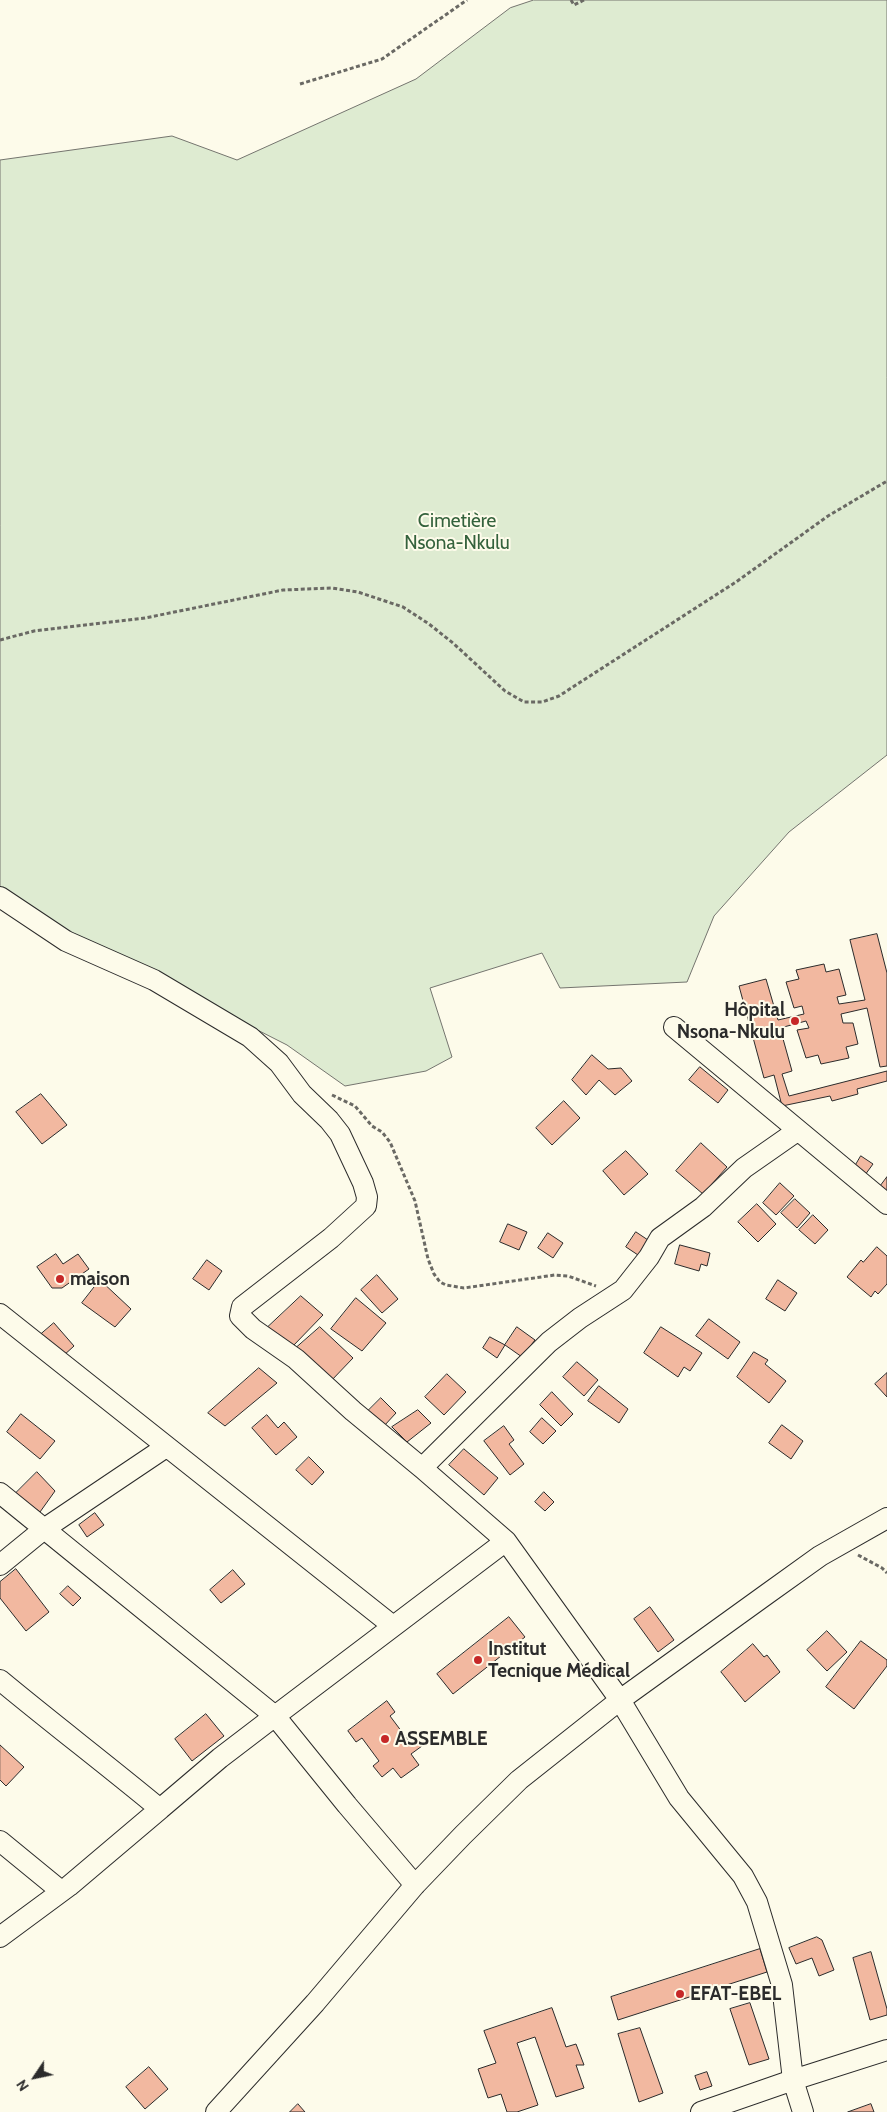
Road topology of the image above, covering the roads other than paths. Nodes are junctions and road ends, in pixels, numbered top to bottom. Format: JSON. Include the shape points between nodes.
{"nodes":[{"id":1,"x":0,"y":897,"type":"edge"},
{"id":2,"x":674,"y":1027,"type":"dead end"},
{"id":3,"x":797,"y":1131,"type":"junction"},
{"id":4,"x":887,"y":1204,"type":"edge"},
{"id":5,"x":0,"y":1314,"type":"edge"},
{"id":6,"x":166,"y":1447,"type":"junction"},
{"id":7,"x":422,"y":1468,"type":"junction"},
{"id":8,"x":0,"y":1493,"type":"edge"},
{"id":9,"x":887,"y":1518,"type":"edge"},
{"id":10,"x":44,"y":1529,"type":"junction"},
{"id":11,"x":506,"y":1541,"type":"junction"},
{"id":12,"x":0,"y":1565,"type":"edge"},
{"id":13,"x":393,"y":1626,"type":"junction"},
{"id":14,"x":0,"y":1680,"type":"edge"},
{"id":15,"x":620,"y":1700,"type":"junction"},
{"id":16,"x":275,"y":1716,"type":"junction"},
{"id":17,"x":160,"y":1809,"type":"junction"},
{"id":18,"x":0,"y":1841,"type":"edge"},
{"id":19,"x":415,"y":1885,"type":"junction"},
{"id":20,"x":62,"y":1891,"type":"junction"},
{"id":21,"x":0,"y":1936,"type":"edge"},
{"id":22,"x":887,"y":2050,"type":"edge"},
{"id":23,"x":793,"y":2080,"type":"junction"},
{"id":24,"x":216,"y":2112,"type":"edge"},
{"id":25,"x":701,"y":2112,"type":"edge"},
{"id":26,"x":803,"y":2112,"type":"edge"}],
"edges":[{"from":1,"to":7,"type":"street","via":[[66,941],[154,980],[250,1037],[279,1063],[302,1094],[340,1134],[362,1183],[367,1197],[366,1206],[331,1238],[242,1307],[240,1316],[296,1359]]},
{"from":2,"to":3,"type":"street"},
{"from":3,"to":4,"type":"street"},
{"from":3,"to":7,"type":"street","via":[[744,1168],[703,1207],[660,1238],[623,1290],[548,1342]]},
{"from":5,"to":6,"type":"street"},
{"from":6,"to":10,"type":"street"},
{"from":6,"to":13,"type":"street"},
{"from":7,"to":11,"type":"street"},
{"from":8,"to":10,"type":"street"},
{"from":9,"to":15,"type":"street","via":[[837,1546]]},
{"from":10,"to":12,"type":"street"},
{"from":10,"to":16,"type":"street"},
{"from":11,"to":13,"type":"street"},
{"from":11,"to":15,"type":"street"},
{"from":13,"to":16,"type":"street"},
{"from":14,"to":17,"type":"street"},
{"from":15,"to":19,"type":"street","via":[[519,1780]]},
{"from":15,"to":23,"type":"street","via":[[679,1798],[743,1876],[757,1902],[782,1985]]},
{"from":16,"to":17,"type":"street"},
{"from":16,"to":19,"type":"street"},
{"from":17,"to":20,"type":"street"},
{"from":18,"to":20,"type":"street"},
{"from":19,"to":24,"type":"street","via":[[315,2003]]},
{"from":20,"to":21,"type":"street"},
{"from":22,"to":23,"type":"street"},
{"from":23,"to":25,"type":"street"},
{"from":23,"to":26,"type":"street"}]}
